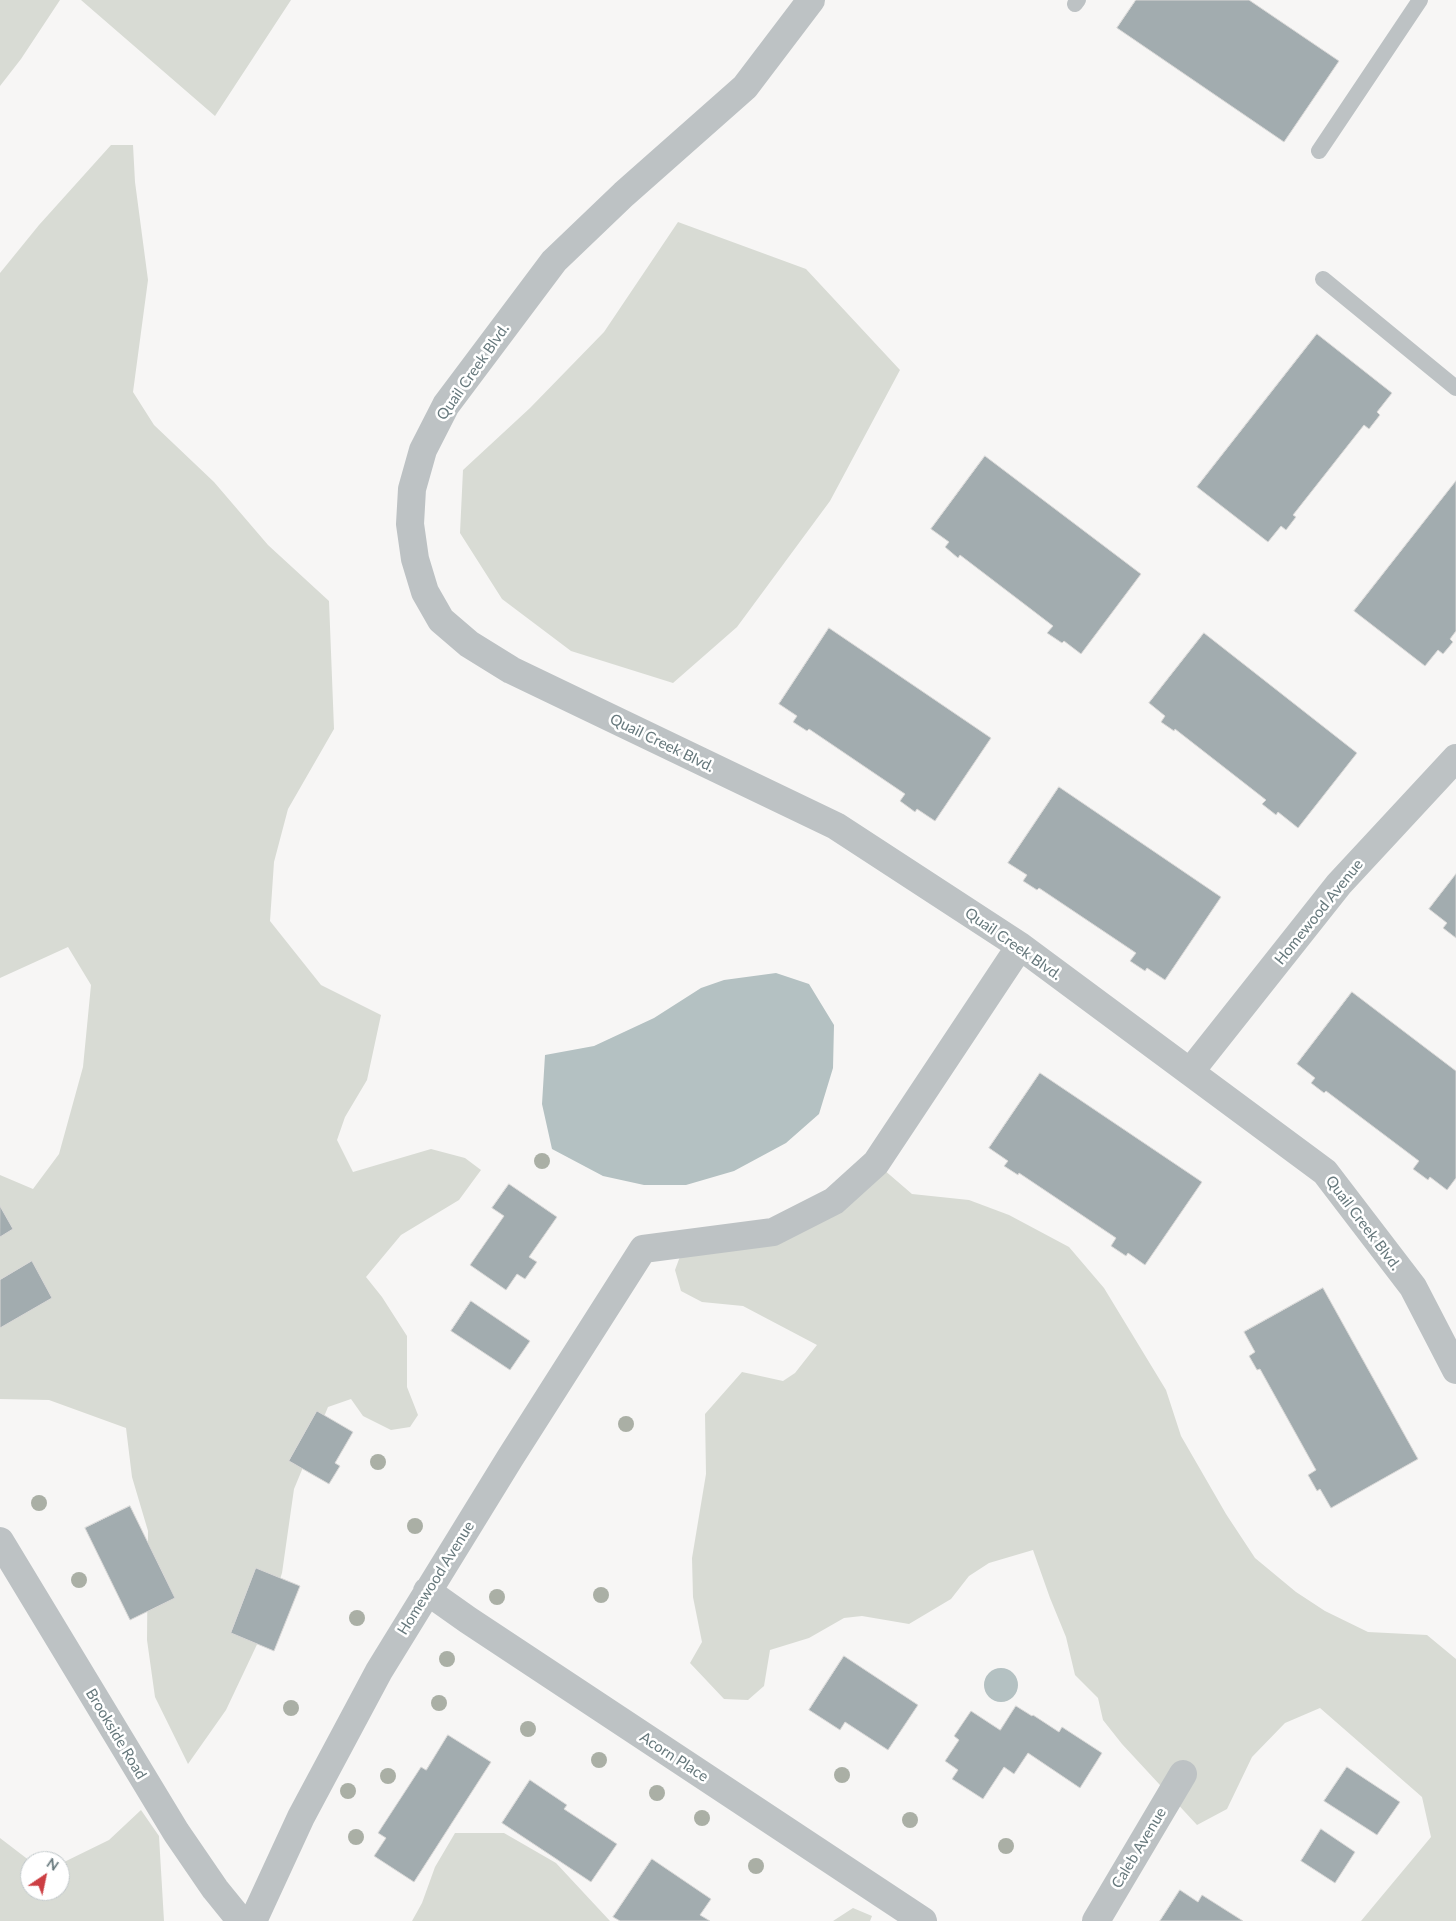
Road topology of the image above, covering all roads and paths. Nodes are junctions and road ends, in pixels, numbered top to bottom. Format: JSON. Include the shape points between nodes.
{"nodes":[{"id":1,"x":811,"y":0,"type":"edge"},
{"id":2,"x":1420,"y":0,"type":"edge"},
{"id":3,"x":1319,"y":151,"type":"dead end"},
{"id":4,"x":1323,"y":279,"type":"dead end"},
{"id":5,"x":1456,"y":388,"type":"edge"},
{"id":6,"x":1456,"y":758,"type":"edge"},
{"id":7,"x":1020,"y":946,"type":"junction"},
{"id":8,"x":1190,"y":1072,"type":"junction"},
{"id":9,"x":1456,"y":1370,"type":"edge"},
{"id":10,"x":0,"y":1541,"type":"edge"},
{"id":11,"x":427,"y":1591,"type":"junction"},
{"id":12,"x":1183,"y":1774,"type":"dead end"},
{"id":13,"x":241,"y":1921,"type":"edge"},
{"id":14,"x":253,"y":1921,"type":"edge"},
{"id":15,"x":923,"y":1921,"type":"edge"},
{"id":16,"x":1096,"y":1921,"type":"edge"}],
"edges":[{"from":1,"to":7,"type":"street","name":"Quail Creek Blvd.","via":[[745,87],[554,261],[446,405],[423,450],[412,489],[410,524],[414,559],[425,592],[441,620],[469,644],[510,670],[836,826]]},
{"from":2,"to":3,"type":"lane"},
{"from":4,"to":5,"type":"lane"},
{"from":6,"to":8,"type":"street","name":"Homewood Avenue","via":[[1339,884]]},
{"from":7,"to":8,"type":"street","name":"Quail Creek Blvd."},
{"from":7,"to":11,"type":"street","name":"Homewood Avenue","via":[[876,1164],[834,1201],[773,1232],[643,1249]]},
{"from":8,"to":9,"type":"street","name":"Quail Creek Blvd.","via":[[1324,1172],[1412,1287]]},
{"from":10,"to":13,"type":"street","name":"Brookside Road","via":[[176,1832],[214,1889]]},
{"from":11,"to":14,"type":"street","name":"Homewood Avenue","via":[[379,1671],[301,1817]]},
{"from":11,"to":15,"type":"street","name":"Acorn Place"},
{"from":12,"to":16,"type":"street","name":"Caleb Avenue"}]}
